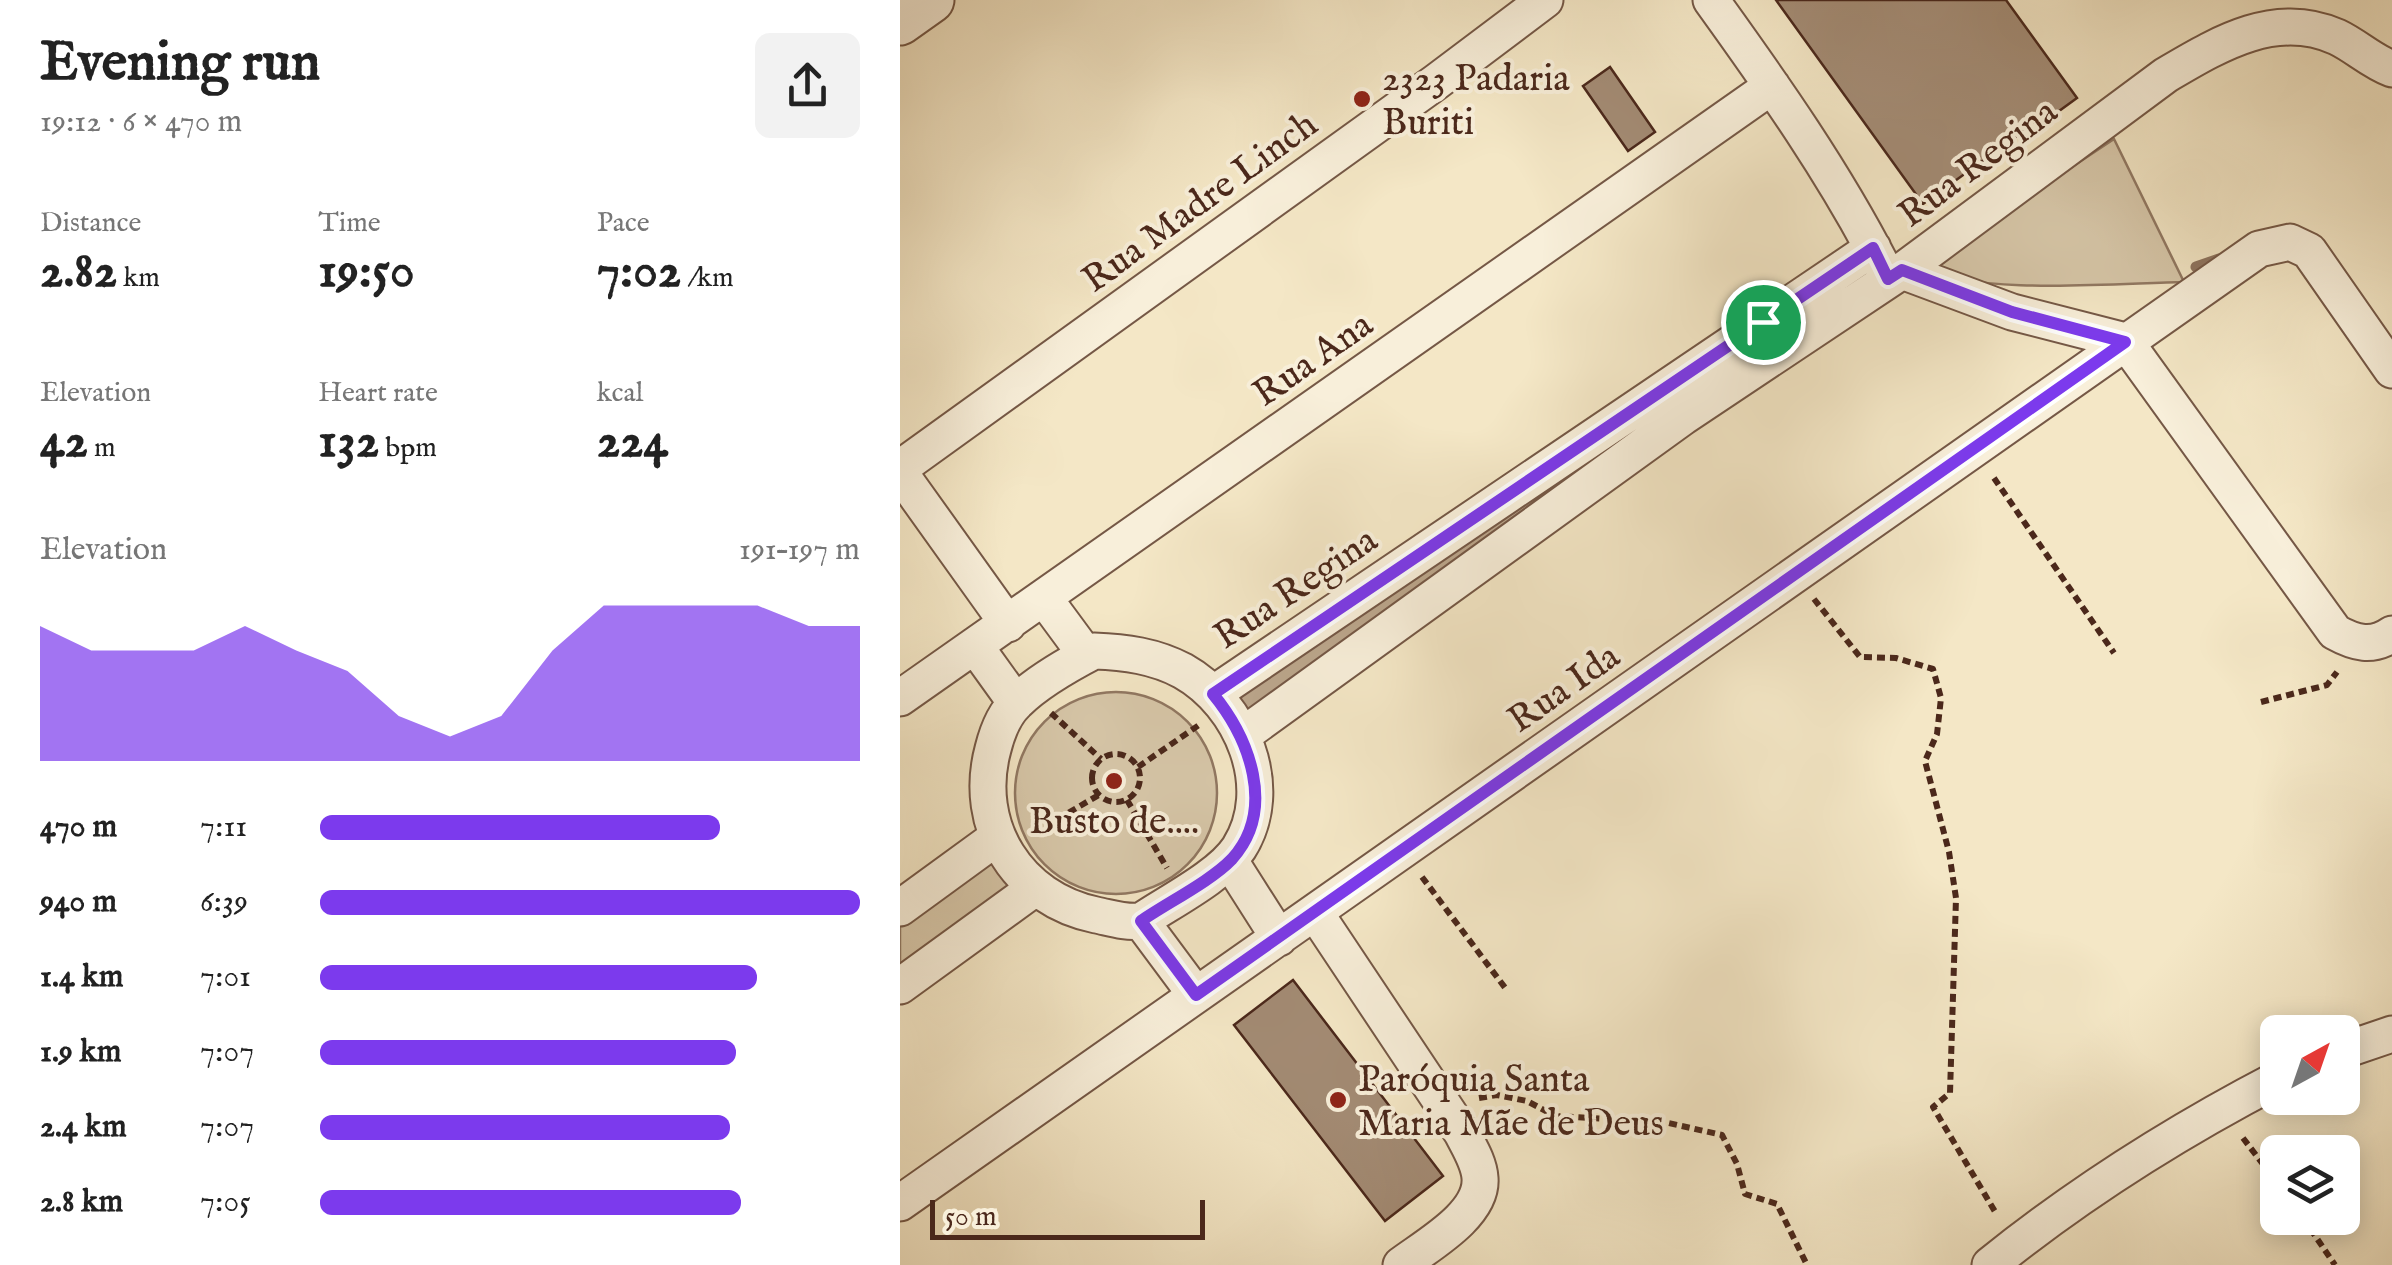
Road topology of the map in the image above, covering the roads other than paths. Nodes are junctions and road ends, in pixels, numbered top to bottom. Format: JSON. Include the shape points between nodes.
{"nodes":[{"id":1,"x":931,"y":0,"type":"edge"},
{"id":2,"x":1545,"y":0,"type":"edge"},
{"id":3,"x":1711,"y":0,"type":"edge"},
{"id":4,"x":900,"y":22,"type":"edge"},
{"id":5,"x":2392,"y":68,"type":"edge"},
{"id":6,"x":1772,"y":86,"type":"junction"},
{"id":7,"x":1888,"y":266,"type":"junction"},
{"id":8,"x":2125,"y":342,"type":"junction"},
{"id":9,"x":2392,"y":370,"type":"edge"},
{"id":10,"x":900,"y":471,"type":"edge"},
{"id":11,"x":1044,"y":598,"type":"junction"},
{"id":12,"x":1008,"y":624,"type":"junction"},
{"id":13,"x":2375,"y":639,"type":"edge"},
{"id":14,"x":976,"y":646,"type":"junction"},
{"id":15,"x":1086,"y":656,"type":"junction"},
{"id":16,"x":900,"y":698,"type":"edge"},
{"id":17,"x":1031,"y":706,"type":"junction"},
{"id":18,"x":1208,"y":708,"type":"junction"},
{"id":19,"x":1243,"y":735,"type":"junction"},
{"id":20,"x":1007,"y":840,"type":"junction"},
{"id":21,"x":1230,"y":860,"type":"junction"},
{"id":22,"x":1035,"y":888,"type":"junction"},
{"id":23,"x":900,"y":908,"type":"edge"},
{"id":24,"x":1316,"y":914,"type":"junction"},
{"id":25,"x":1141,"y":921,"type":"junction"},
{"id":26,"x":1280,"y":938,"type":"junction"},
{"id":27,"x":900,"y":986,"type":"edge"},
{"id":28,"x":1196,"y":995,"type":"junction"},
{"id":29,"x":2392,"y":1034,"type":"edge"},
{"id":30,"x":2360,"y":1045,"type":"edge"},
{"id":31,"x":2260,"y":1088,"type":"edge"},
{"id":32,"x":900,"y":1203,"type":"edge"},
{"id":33,"x":2003,"y":1258,"type":"edge"},
{"id":34,"x":1401,"y":1265,"type":"edge"}],
"edges":[{"from":1,"to":4,"type":"street"},
{"from":2,"to":10,"type":"street","name":"Rua Madre Linch"},
{"from":3,"to":6,"type":"street"},
{"from":5,"to":7,"type":"street","name":"Rua Regina","via":[[2310,30],[2257,30],[2228,40]]},
{"from":6,"to":7,"type":"street"},
{"from":6,"to":11,"type":"street","name":"Rua Ana"},
{"from":7,"to":8,"type":"street","via":[[2012,312]]},
{"from":7,"to":18,"type":"street","name":"Rua Regina"},
{"from":7,"to":19,"type":"street","name":"Rua Regina"},
{"from":8,"to":9,"type":"street","name":"Rua Ida","via":[[2276,242],[2309,251]]},
{"from":8,"to":13,"type":"street","via":[[2335,632]]},
{"from":8,"to":24,"type":"street","name":"Rua Ida"},
{"from":10,"to":12,"type":"street"},
{"from":11,"to":12,"type":"street","name":"Rua Ana"},
{"from":11,"to":15,"type":"street"},
{"from":12,"to":14,"type":"street","name":"Rua Ana"},
{"from":14,"to":16,"type":"street","name":"Rua Ana"},
{"from":14,"to":17,"type":"street"},
{"from":15,"to":17,"type":"street"},
{"from":15,"to":18,"type":"street","via":[[1122,652],[1184,672]]},
{"from":17,"to":20,"type":"street","via":[[997,734],[987,770],[988,808]]},
{"from":18,"to":19,"type":"street"},
{"from":19,"to":21,"type":"street","via":[[1255,775],[1251,822]]},
{"from":20,"to":22,"type":"street","via":[[1015,868]]},
{"from":20,"to":23,"type":"street"},
{"from":21,"to":25,"type":"street"},
{"from":21,"to":26,"type":"street"},
{"from":22,"to":25,"type":"street","via":[[1071,910]]},
{"from":22,"to":27,"type":"street"},
{"from":24,"to":26,"type":"street","name":"Rua Ida"},
{"from":24,"to":34,"type":"street","via":[[1476,1158],[1481,1181],[1473,1203]]},
{"from":25,"to":28,"type":"street"},
{"from":26,"to":28,"type":"street","name":"Rua Ida"},
{"from":28,"to":32,"type":"street","name":"Rua Ida"},
{"from":29,"to":30,"type":"street"},
{"from":31,"to":33,"type":"street","via":[[2075,1202]]}]}
